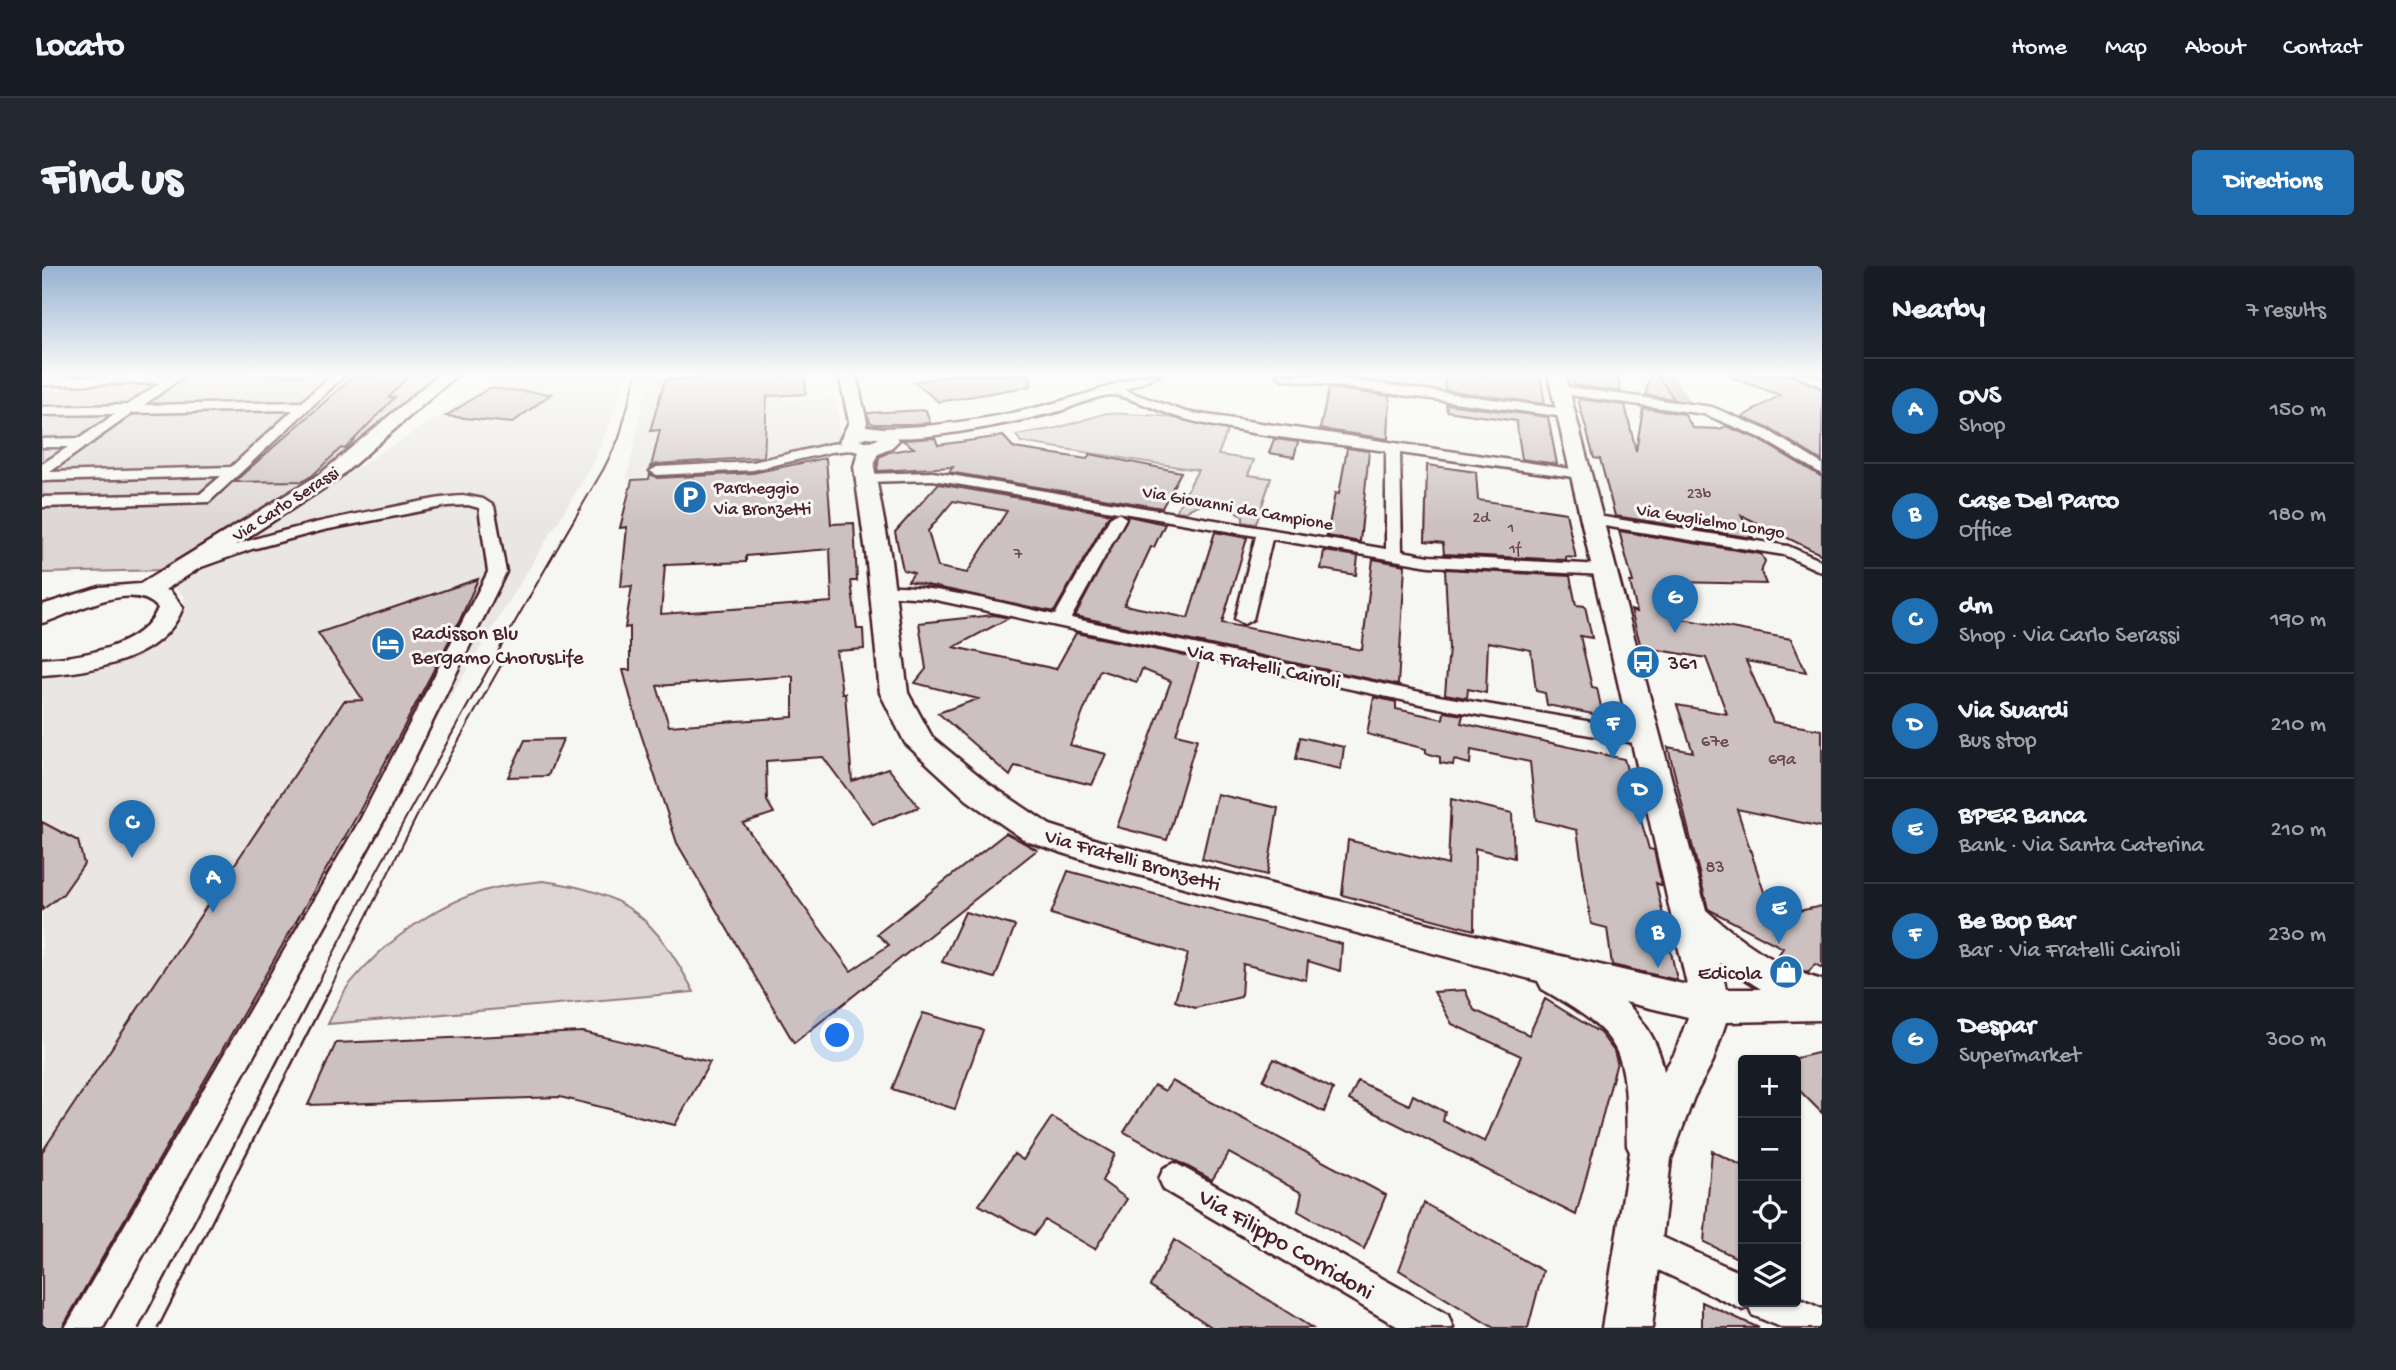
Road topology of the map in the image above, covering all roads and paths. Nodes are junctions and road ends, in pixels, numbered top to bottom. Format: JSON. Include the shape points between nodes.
{"nodes":[{"id":1,"x":109,"y":425,"type":"edge"},
{"id":2,"x":285,"y":425,"type":"edge"},
{"id":3,"x":390,"y":425,"type":"edge"},
{"id":4,"x":849,"y":425,"type":"edge"},
{"id":5,"x":959,"y":425,"type":"edge"},
{"id":6,"x":1238,"y":425,"type":"edge"},
{"id":7,"x":1568,"y":425,"type":"edge"},
{"id":8,"x":1742,"y":425,"type":"edge"},
{"id":9,"x":1764,"y":434,"type":"junction"},
{"id":10,"x":880,"y":438,"type":"junction"},
{"id":11,"x":850,"y":439,"type":"junction"},
{"id":12,"x":84,"y":442,"type":"junction"},
{"id":13,"x":42,"y":443,"type":"edge"},
{"id":14,"x":1393,"y":447,"type":"junction"},
{"id":15,"x":1822,"y":451,"type":"edge"},
{"id":16,"x":1822,"y":470,"type":"edge"},
{"id":17,"x":42,"y":471,"type":"edge"},
{"id":18,"x":234,"y":471,"type":"junction"},
{"id":19,"x":657,"y":471,"type":"dead end"},
{"id":20,"x":865,"y":473,"type":"junction"},
{"id":21,"x":1580,"y":474,"type":"junction"},
{"id":22,"x":42,"y":477,"type":"edge"},
{"id":23,"x":42,"y":502,"type":"edge"},
{"id":24,"x":285,"y":505,"type":"junction"},
{"id":25,"x":1118,"y":518,"type":"dead end"},
{"id":26,"x":1591,"y":520,"type":"junction"},
{"id":27,"x":320,"y":524,"type":"junction"},
{"id":28,"x":1265,"y":533,"type":"junction"},
{"id":29,"x":1756,"y":545,"type":"joint"},
{"id":30,"x":1788,"y":551,"type":"joint"},
{"id":31,"x":1394,"y":555,"type":"junction"},
{"id":32,"x":1822,"y":567,"type":"edge"},
{"id":33,"x":181,"y":570,"type":"junction"},
{"id":34,"x":1604,"y":570,"type":"junction"},
{"id":35,"x":883,"y":590,"type":"junction"},
{"id":36,"x":145,"y":592,"type":"junction"},
{"id":37,"x":45,"y":612,"type":"edge"},
{"id":38,"x":1244,"y":620,"type":"dead end"},
{"id":39,"x":1060,"y":621,"type":"junction"},
{"id":40,"x":42,"y":667,"type":"edge"},
{"id":41,"x":1645,"y":738,"type":"junction"},
{"id":42,"x":372,"y":820,"type":"joint"},
{"id":43,"x":1689,"y":916,"type":"junction"},
{"id":44,"x":1526,"y":963,"type":"junction"},
{"id":45,"x":1822,"y":996,"type":"edge"},
{"id":46,"x":1822,"y":1004,"type":"edge"},
{"id":47,"x":1710,"y":1006,"type":"junction"},
{"id":48,"x":1649,"y":1159,"type":"junction"},
{"id":49,"x":1175,"y":1179,"type":"dead end"},
{"id":50,"x":1638,"y":1243,"type":"junction"},
{"id":51,"x":1738,"y":1290,"type":"edge"},
{"id":52,"x":1776,"y":1307,"type":"edge"},
{"id":53,"x":1822,"y":1327,"type":"edge"},
{"id":54,"x":83,"y":1328,"type":"edge"},
{"id":55,"x":1435,"y":1328,"type":"edge"},
{"id":56,"x":1627,"y":1328,"type":"edge"}],
"edges":[{"from":1,"to":12,"type":"street"},
{"from":2,"to":18,"type":"street"},
{"from":3,"to":24,"type":"street","name":"Via Carlo Serassi","via":[[327,478]]},
{"from":4,"to":11,"type":"street","name":"Via Fratelli Bronzetti"},
{"from":5,"to":10,"type":"street"},
{"from":6,"to":14,"type":"street"},
{"from":7,"to":21,"type":"street"},
{"from":8,"to":9,"type":"street"},
{"from":9,"to":15,"type":"street"},
{"from":9,"to":16,"type":"street"},
{"from":10,"to":11,"type":"street"},
{"from":10,"to":20,"type":"street","via":[[868,452]]},
{"from":11,"to":19,"type":"street","via":[[753,466]]},
{"from":11,"to":20,"type":"street","name":"Via Fratelli Bronzetti"},
{"from":12,"to":13,"type":"street"},
{"from":12,"to":17,"type":"street"},
{"from":14,"to":21,"type":"street"},
{"from":14,"to":31,"type":"street"},
{"from":18,"to":22,"type":"street"},
{"from":18,"to":23,"type":"street","via":[[204,499]]},
{"from":20,"to":28,"type":"street","name":"Via Giovanni da Campione","via":[[933,476]]},
{"from":20,"to":35,"type":"street","name":"Via Fratelli Bronzetti"},
{"from":21,"to":26,"type":"street"},
{"from":24,"to":27,"type":"street","via":[[288,520]]},
{"from":24,"to":33,"type":"street","name":"Via Carlo Serassi"},
{"from":25,"to":39,"type":"street"},
{"from":26,"to":29,"type":"street","name":"Via Guglielmo Longo"},
{"from":26,"to":34,"type":"street"},
{"from":27,"to":33,"type":"street","via":[[244,545]]},
{"from":27,"to":42,"type":"street","via":[[477,501],[486,506],[489,520],[497,572]]},
{"from":28,"to":31,"type":"street","name":"Via Giovanni da Campione"},
{"from":28,"to":38,"type":"street"},
{"from":29,"to":30,"type":"street","name":"Via Guglielmo Longo"},
{"from":30,"to":32,"type":"street","name":"Via Guglielmo Longo"},
{"from":31,"to":34,"type":"street","name":"Via Giovanni da Campione","via":[[1456,564]]},
{"from":33,"to":36,"type":"street","name":"Via Carlo Serassi"},
{"from":34,"to":41,"type":"street"},
{"from":35,"to":39,"type":"street","name":"Via Fratelli Cairoli","via":[[909,590]]},
{"from":35,"to":44,"type":"street","name":"Via Fratelli Bronzetti","via":[[894,693],[920,743],[978,792],[1038,833]]},
{"from":36,"to":37,"type":"street","name":"Via Carlo Serassi","via":[[94,596]]},
{"from":36,"to":40,"type":"street","via":[[160,596],[171,607],[157,630],[99,659]]},
{"from":39,"to":41,"type":"street","name":"Via Fratelli Cairoli","via":[[1439,702]]},
{"from":41,"to":43,"type":"street"},
{"from":42,"to":54,"type":"street"},
{"from":43,"to":45,"type":"street","via":[[1742,960]]},
{"from":43,"to":47,"type":"street"},
{"from":44,"to":47,"type":"street","name":"Via Fratelli Bronzetti"},
{"from":44,"to":48,"type":"street","name":"Via Fratelli Bronzetti","via":[[1602,1006],[1626,1025],[1640,1046],[1647,1075]]},
{"from":46,"to":47,"type":"street","name":"Via Fratelli Bronzetti"},
{"from":47,"to":48,"type":"street","via":[[1693,1061],[1676,1090]]},
{"from":48,"to":50,"type":"street"},
{"from":49,"to":55,"type":"street","name":"Via Filippo Corridoni"},
{"from":50,"to":51,"type":"street"},
{"from":50,"to":56,"type":"street"},
{"from":52,"to":53,"type":"street"}]}
